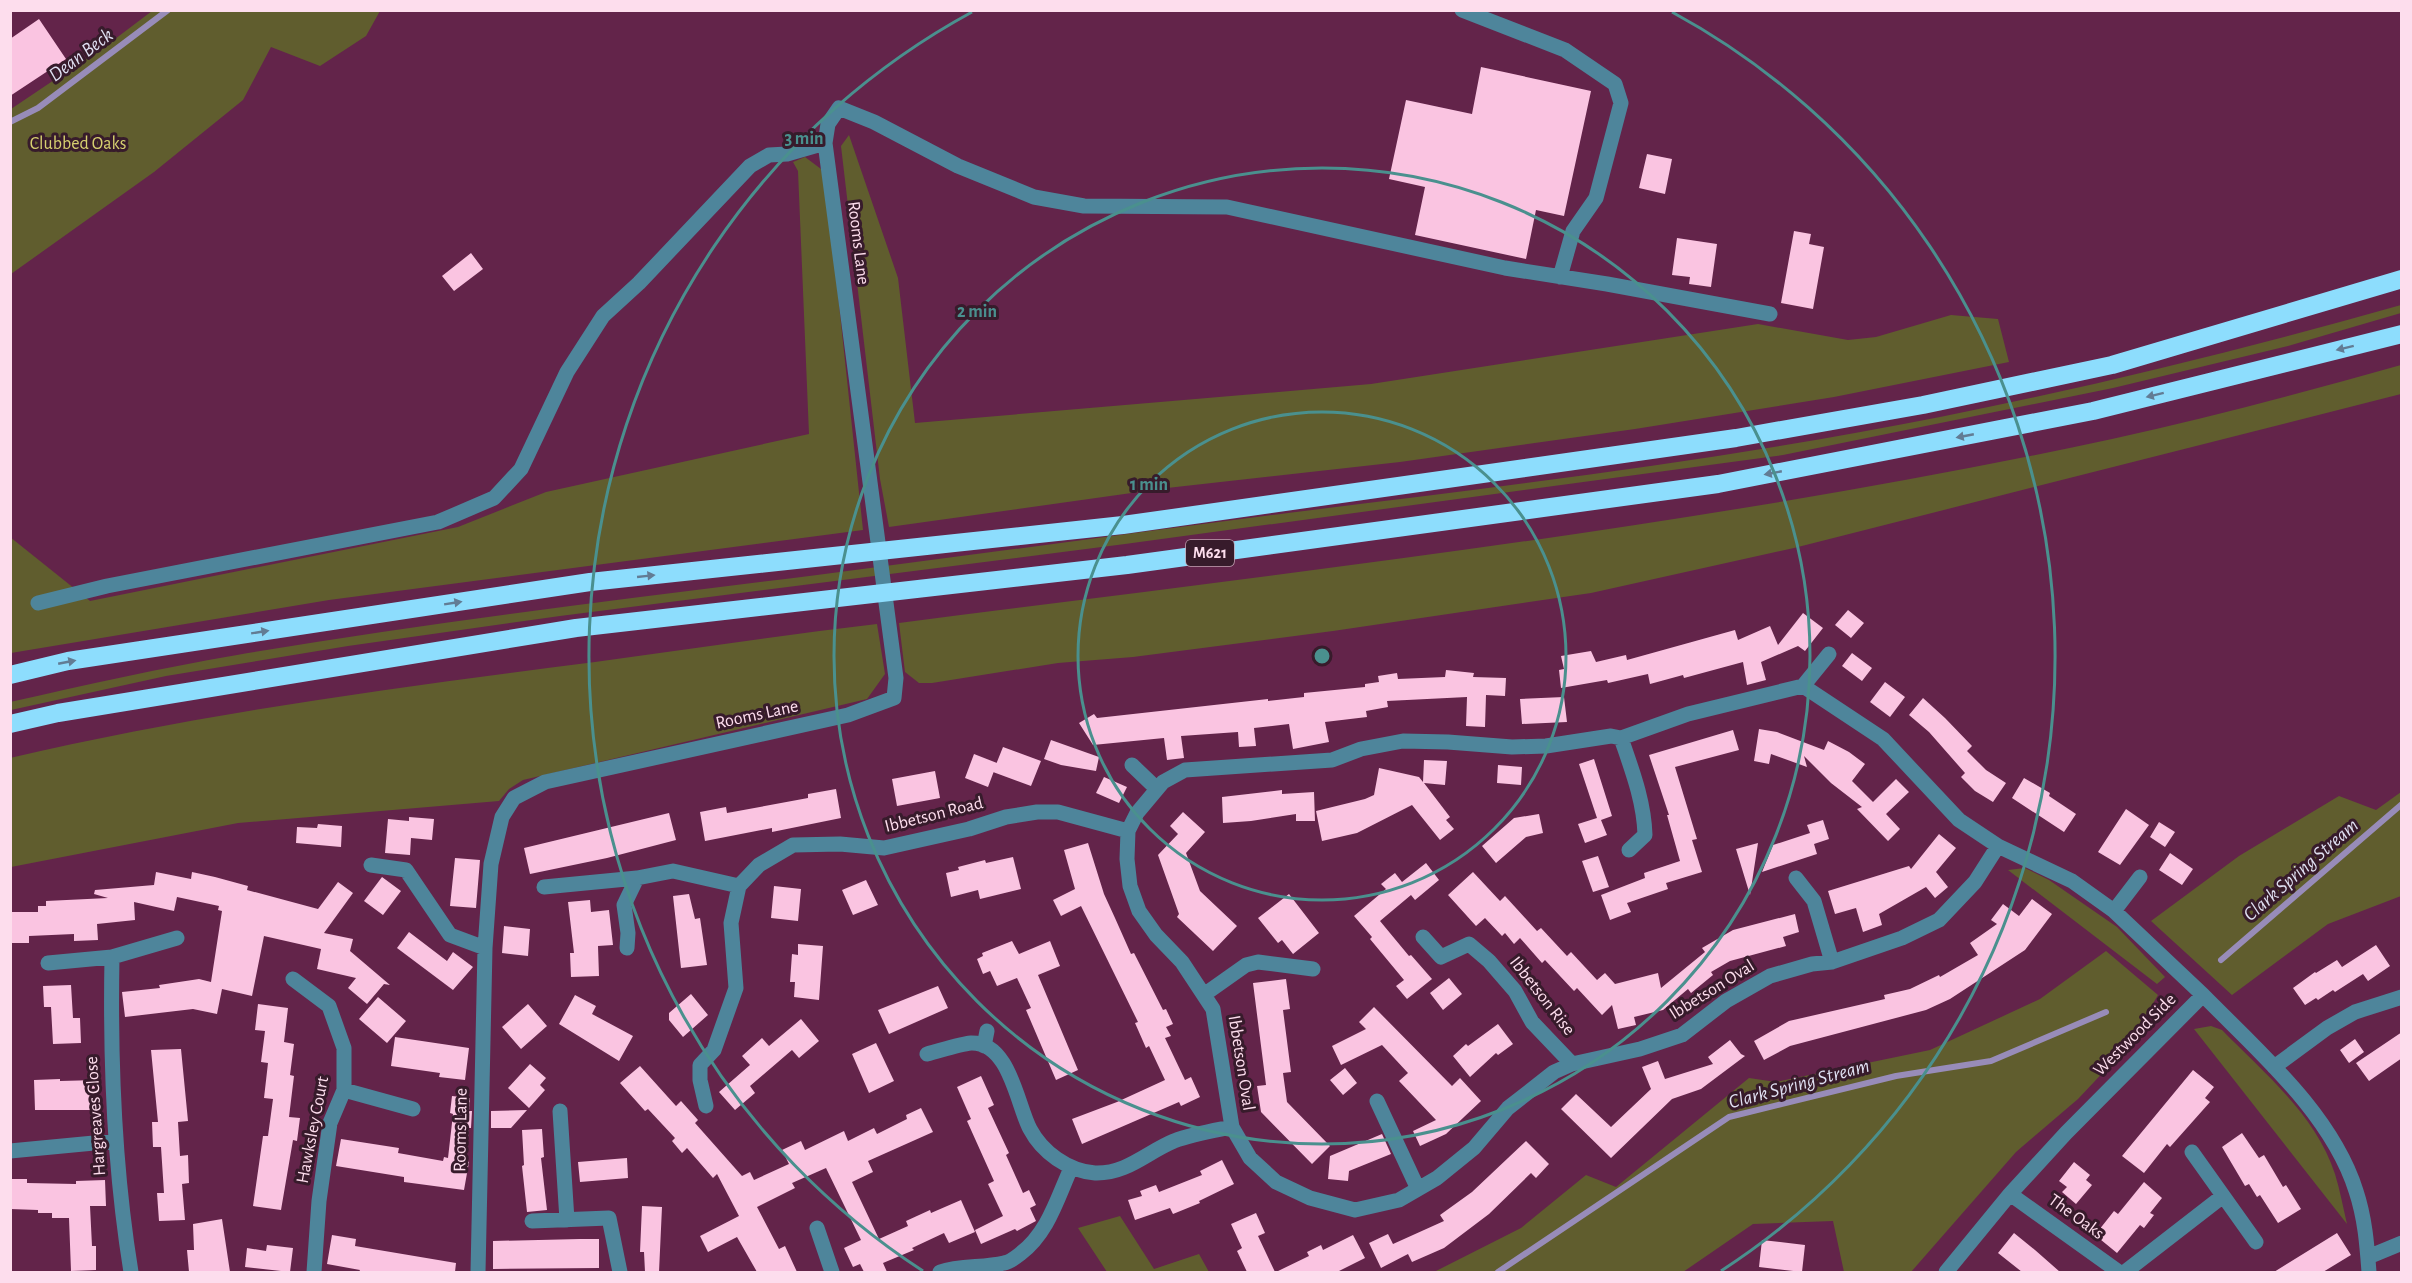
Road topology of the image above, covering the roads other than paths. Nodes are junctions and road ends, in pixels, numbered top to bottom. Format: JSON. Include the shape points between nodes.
{"nodes":[{"id":1,"x":1462,"y":10,"type":"edge"},
{"id":2,"x":825,"y":143,"type":"junction"},
{"id":3,"x":1560,"y":277,"type":"junction"},
{"id":4,"x":2398,"y":280,"type":"edge"},
{"id":5,"x":1770,"y":314,"type":"dead end"},
{"id":6,"x":2402,"y":334,"type":"edge"},
{"id":7,"x":38,"y":603,"type":"dead end"},
{"id":8,"x":1829,"y":654,"type":"dead end"},
{"id":9,"x":10,"y":675,"type":"edge"},
{"id":10,"x":1803,"y":686,"type":"junction"},
{"id":11,"x":10,"y":724,"type":"edge"},
{"id":12,"x":1621,"y":738,"type":"junction"},
{"id":13,"x":1132,"y":765,"type":"dead end"},
{"id":14,"x":1157,"y":789,"type":"junction"},
{"id":15,"x":1128,"y":831,"type":"junction"},
{"id":16,"x":1998,"y":846,"type":"junction"},
{"id":17,"x":1629,"y":850,"type":"dead end"},
{"id":18,"x":371,"y":866,"type":"dead end"},
{"id":19,"x":2140,"y":877,"type":"dead end"},
{"id":20,"x":637,"y":878,"type":"junction"},
{"id":21,"x":1796,"y":878,"type":"dead end"},
{"id":22,"x":739,"y":886,"type":"junction"},
{"id":23,"x":544,"y":887,"type":"dead end"},
{"id":24,"x":2114,"y":911,"type":"junction"},
{"id":25,"x":1423,"y":937,"type":"dead end"},
{"id":26,"x":177,"y":938,"type":"dead end"},
{"id":27,"x":485,"y":948,"type":"junction"},
{"id":28,"x":627,"y":948,"type":"dead end"},
{"id":29,"x":112,"y":957,"type":"junction"},
{"id":30,"x":1832,"y":962,"type":"junction"},
{"id":31,"x":48,"y":963,"type":"dead end"},
{"id":32,"x":1313,"y":969,"type":"dead end"},
{"id":33,"x":292,"y":979,"type":"dead end"},
{"id":34,"x":1205,"y":994,"type":"junction"},
{"id":35,"x":2203,"y":994,"type":"junction"},
{"id":36,"x":2402,"y":997,"type":"edge"},
{"id":37,"x":987,"y":1030,"type":"dead end"},
{"id":38,"x":984,"y":1046,"type":"junction"},
{"id":39,"x":927,"y":1053,"type":"dead end"},
{"id":40,"x":1572,"y":1064,"type":"junction"},
{"id":41,"x":2274,"y":1067,"type":"junction"},
{"id":42,"x":344,"y":1090,"type":"junction"},
{"id":43,"x":1377,"y":1101,"type":"dead end"},
{"id":44,"x":706,"y":1106,"type":"dead end"},
{"id":45,"x":413,"y":1109,"type":"dead end"},
{"id":46,"x":560,"y":1111,"type":"dead end"},
{"id":47,"x":1232,"y":1127,"type":"junction"},
{"id":48,"x":115,"y":1141,"type":"junction"},
{"id":49,"x":10,"y":1151,"type":"edge"},
{"id":50,"x":2192,"y":1152,"type":"dead end"},
{"id":51,"x":1071,"y":1168,"type":"junction"},
{"id":52,"x":1418,"y":1189,"type":"junction"},
{"id":53,"x":2010,"y":1194,"type":"junction"},
{"id":54,"x":2223,"y":1196,"type":"junction"},
{"id":55,"x":567,"y":1220,"type":"junction"},
{"id":56,"x":532,"y":1221,"type":"dead end"},
{"id":57,"x":817,"y":1228,"type":"dead end"},
{"id":58,"x":2256,"y":1242,"type":"dead end"},
{"id":59,"x":2402,"y":1244,"type":"edge"},
{"id":60,"x":2369,"y":1265,"type":"edge"},
{"id":61,"x":131,"y":1272,"type":"edge"},
{"id":62,"x":314,"y":1272,"type":"edge"},
{"id":63,"x":478,"y":1272,"type":"edge"},
{"id":64,"x":620,"y":1272,"type":"edge"},
{"id":65,"x":832,"y":1272,"type":"edge"},
{"id":66,"x":940,"y":1272,"type":"edge"},
{"id":67,"x":1946,"y":1272,"type":"edge"},
{"id":68,"x":2119,"y":1272,"type":"edge"},
{"id":69,"x":2125,"y":1272,"type":"edge"}],
"edges":[{"from":1,"to":3,"type":"street","via":[[1565,50],[1616,84],[1621,103],[1596,198],[1573,231]]},
{"from":2,"to":3,"type":"street","name":"Rooms Lane","via":[[828,124],[839,108],[958,166],[1034,197],[1084,206],[1227,207]]},
{"from":2,"to":7,"type":"street","via":[[769,155],[750,166],[603,316],[567,372],[521,469],[494,498],[438,522]]},
{"from":2,"to":27,"type":"street","name":"Rooms Lane","via":[[896,678],[894,698],[848,715],[545,782],[514,798],[502,817],[491,864]]},
{"from":3,"to":5,"type":"street"},
{"from":9,"to":4,"type":"highway","number":"M621","one_way":true,"via":[[68,661],[590,582],[1123,525],[1736,438],[1923,405],[2112,364]]},
{"from":6,"to":11,"type":"highway","number":"M621","one_way":true,"via":[[2093,411],[1718,484],[1127,565],[576,628]]},
{"from":8,"to":10,"type":"street"},
{"from":10,"to":12,"type":"street","name":"Ibbetson Oval","via":[[1688,714]]},
{"from":10,"to":16,"type":"street","via":[[1883,739],[1959,820]]},
{"from":12,"to":14,"type":"street","name":"Ibbetson Oval","via":[[1611,735],[1546,746],[1512,747],[1404,741],[1361,749],[1332,760],[1185,770]]},
{"from":12,"to":17,"type":"street","via":[[1645,818],[1645,835]]},
{"from":13,"to":14,"type":"street"},
{"from":14,"to":15,"type":"street","name":"Ibbetson Oval"},
{"from":15,"to":22,"type":"street","name":"Ibbetson Road","via":[[1058,812],[1037,812],[884,848],[793,845],[759,865]]},
{"from":15,"to":34,"type":"street","name":"Ibbetson Oval","via":[[1130,886],[1139,910]]},
{"from":16,"to":24,"type":"street","via":[[2072,881]]},
{"from":16,"to":30,"type":"street","name":"Ibbetson Oval","via":[[1975,882],[1939,920],[1902,938]]},
{"from":18,"to":27,"type":"street","via":[[406,870],[450,935]]},
{"from":19,"to":24,"type":"street"},
{"from":20,"to":22,"type":"street","via":[[673,871]]},
{"from":20,"to":23,"type":"street"},
{"from":20,"to":28,"type":"street","via":[[624,905]]},
{"from":21,"to":30,"type":"street","via":[[1814,901]]},
{"from":22,"to":44,"type":"street","via":[[731,923],[736,987],[714,1050],[700,1065]]},
{"from":24,"to":35,"type":"street"},
{"from":25,"to":40,"type":"street","name":"Ibbetson Rise","via":[[1441,957],[1469,944],[1483,955],[1515,991],[1532,1022]]},
{"from":26,"to":29,"type":"street"},
{"from":27,"to":63,"type":"street","name":"Rooms Lane"},
{"from":29,"to":31,"type":"street"},
{"from":29,"to":48,"type":"street","name":"Hargreaves Close"},
{"from":30,"to":40,"type":"street","name":"Ibbetson Oval","via":[[1770,976],[1726,1001],[1682,1035]]},
{"from":32,"to":34,"type":"street","via":[[1258,962],[1246,965]]},
{"from":33,"to":42,"type":"street","name":"Hawksley Court","via":[[329,1006],[344,1048]]},
{"from":34,"to":47,"type":"street","name":"Ibbetson Oval","via":[[1213,1009]]},
{"from":35,"to":41,"type":"street","name":"Westwood Side"},
{"from":35,"to":53,"type":"street","name":"Westwood Side"},
{"from":36,"to":41,"type":"street","via":[[2355,1012]]},
{"from":37,"to":38,"type":"street"},
{"from":38,"to":39,"type":"street","via":[[972,1043]]},
{"from":38,"to":51,"type":"street","via":[[1008,1072],[1030,1129],[1049,1152]]},
{"from":40,"to":52,"type":"street","name":"Ibbetson Oval","via":[[1554,1071],[1508,1108],[1474,1148]]},
{"from":41,"to":60,"type":"street","name":"Westwood Side","via":[[2311,1110],[2341,1154],[2365,1223]]},
{"from":42,"to":45,"type":"street"},
{"from":42,"to":62,"type":"street","name":"Hawksley Court","via":[[330,1123]]},
{"from":43,"to":52,"type":"street"},
{"from":46,"to":55,"type":"street"},
{"from":47,"to":51,"type":"street","via":[[1172,1142],[1122,1169],[1096,1173]]},
{"from":47,"to":52,"type":"street","name":"Ibbetson Oval","via":[[1250,1158],[1276,1182],[1310,1198],[1355,1210],[1399,1200]]},
{"from":48,"to":49,"type":"street"},
{"from":48,"to":61,"type":"street","name":"Hargreaves Close"},
{"from":50,"to":54,"type":"street"},
{"from":51,"to":66,"type":"street","via":[[1049,1220],[1033,1244],[1007,1263]]},
{"from":53,"to":67,"type":"street","name":"Westwood Side"},
{"from":53,"to":68,"type":"street","name":"The Oaks"},
{"from":54,"to":58,"type":"street"},
{"from":54,"to":69,"type":"street"},
{"from":55,"to":56,"type":"street"},
{"from":55,"to":64,"type":"street","via":[[609,1218]]},
{"from":57,"to":65,"type":"street"},
{"from":59,"to":60,"type":"street"}]}
